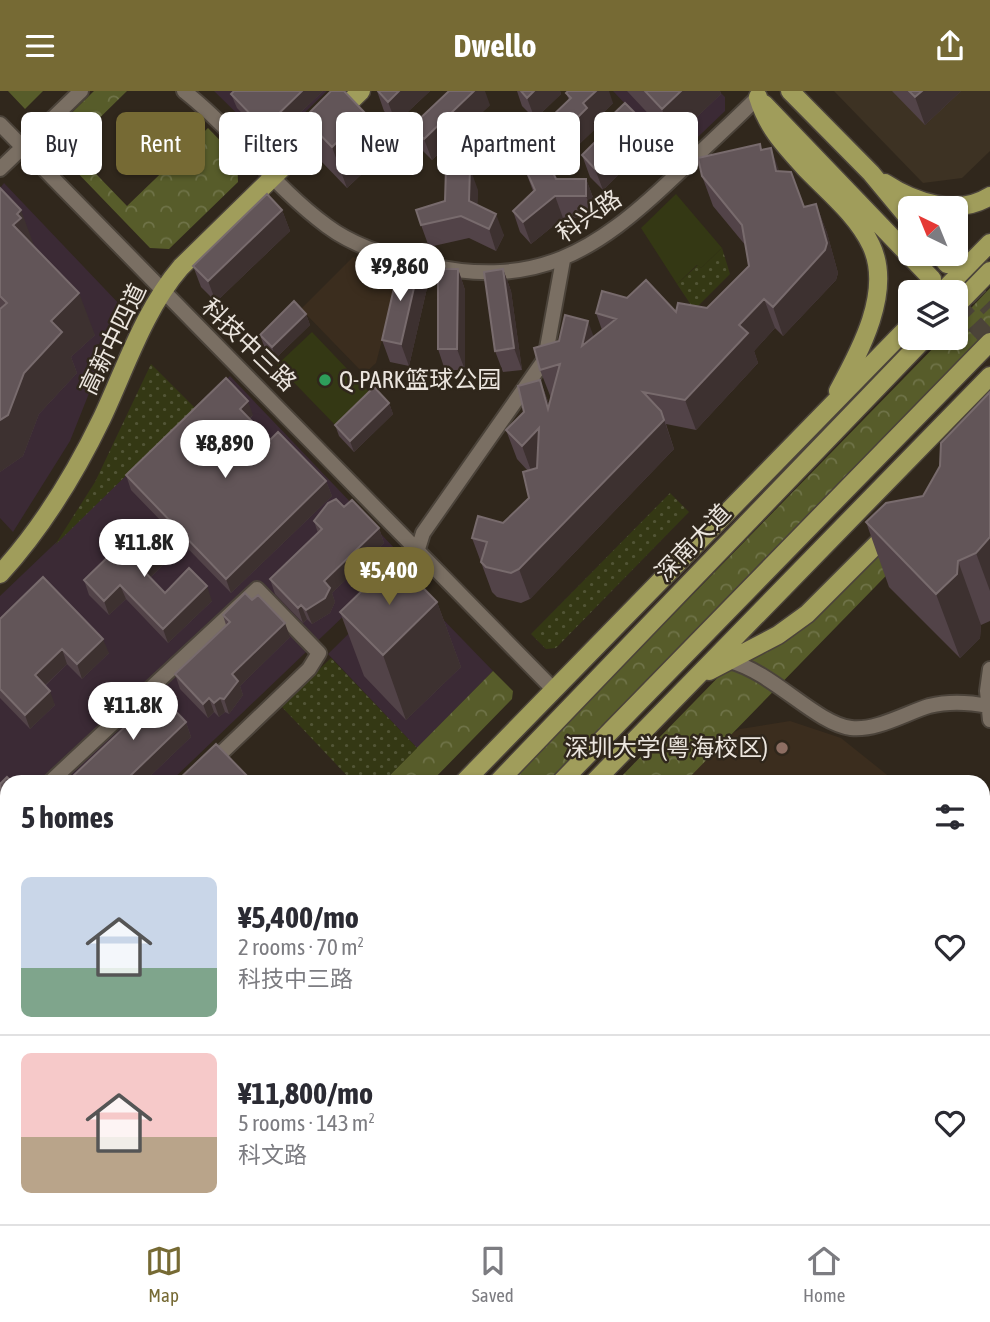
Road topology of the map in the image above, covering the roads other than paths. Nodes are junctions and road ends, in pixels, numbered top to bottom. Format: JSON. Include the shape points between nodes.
{"nodes":[{"id":1,"x":81,"y":91,"type":"edge"},
{"id":2,"x":184,"y":91,"type":"edge"},
{"id":3,"x":361,"y":91,"type":"edge"},
{"id":4,"x":790,"y":91,"type":"edge"},
{"id":5,"x":755,"y":94,"type":"edge"},
{"id":6,"x":59,"y":112,"type":"edge"},
{"id":7,"x":0,"y":124,"type":"edge"},
{"id":8,"x":21,"y":145,"type":"edge"},
{"id":9,"x":21,"y":149,"type":"edge"},
{"id":10,"x":0,"y":169,"type":"edge"},
{"id":11,"x":871,"y":173,"type":"junction"},
{"id":12,"x":50,"y":175,"type":"edge"},
{"id":13,"x":272,"y":178,"type":"junction"},
{"id":14,"x":990,"y":196,"type":"edge"},
{"id":15,"x":898,"y":206,"type":"edge"},
{"id":16,"x":990,"y":243,"type":"edge"},
{"id":17,"x":563,"y":260,"type":"junction"},
{"id":18,"x":990,"y":271,"type":"edge"},
{"id":19,"x":932,"y":280,"type":"tunnel mouth"},
{"id":20,"x":943,"y":280,"type":"edge"},
{"id":21,"x":162,"y":291,"type":"junction"},
{"id":22,"x":968,"y":294,"type":"edge"},
{"id":23,"x":898,"y":337,"type":"edge"},
{"id":24,"x":990,"y":342,"type":"edge"},
{"id":25,"x":913,"y":350,"type":"edge"},
{"id":26,"x":990,"y":376,"type":"edge"},
{"id":27,"x":818,"y":420,"type":"junction"},
{"id":28,"x":831,"y":504,"type":"junction"},
{"id":29,"x":907,"y":513,"type":"edge"},
{"id":30,"x":754,"y":515,"type":"junction"},
{"id":31,"x":418,"y":549,"type":"junction"},
{"id":32,"x":0,"y":574,"type":"edge"},
{"id":33,"x":784,"y":587,"type":"junction"},
{"id":34,"x":631,"y":611,"type":"junction"},
{"id":35,"x":729,"y":660,"type":"junction"},
{"id":36,"x":990,"y":670,"type":"edge"},
{"id":37,"x":697,"y":677,"type":"junction"},
{"id":38,"x":554,"y":690,"type":"junction"},
{"id":39,"x":989,"y":713,"type":"edge"},
{"id":40,"x":519,"y":726,"type":"junction"},
{"id":41,"x":58,"y":775,"type":"edge"},
{"id":42,"x":198,"y":775,"type":"edge"},
{"id":43,"x":471,"y":775,"type":"edge"},
{"id":44,"x":480,"y":775,"type":"edge"},
{"id":45,"x":505,"y":775,"type":"edge"},
{"id":46,"x":568,"y":775,"type":"edge"},
{"id":47,"x":601,"y":775,"type":"edge"}],
"edges":[{"from":1,"to":6,"type":"street"},
{"from":2,"to":13,"type":"street"},
{"from":3,"to":13,"type":"main road","name":"高新中四道"},
{"from":4,"to":11,"type":"main road"},
{"from":5,"to":17,"type":"street","name":"科兴路","via":[[627,222]]},
{"from":5,"to":19,"type":"main road"},
{"from":5,"to":27,"type":"main road","via":[[771,130],[865,234],[875,255],[878,287],[872,315],[848,372]]},
{"from":7,"to":8,"type":"street","name":"科技中三路"},
{"from":9,"to":10,"type":"street"},
{"from":11,"to":14,"type":"main road","via":[[935,205],[967,205]]},
{"from":11,"to":15,"type":"main road"},
{"from":12,"to":21,"type":"street","name":"科技中三路"},
{"from":13,"to":17,"type":"street","via":[[334,231],[408,261],[478,272]]},
{"from":13,"to":21,"type":"main road","name":"高新中四道"},
{"from":16,"to":20,"type":"main road"},
{"from":17,"to":31,"type":"street","name":"科兴路","via":[[545,359],[423,533]]},
{"from":18,"to":22,"type":"main road"},
{"from":21,"to":31,"type":"street","name":"科技中三路"},
{"from":21,"to":32,"type":"main road","name":"高新中四道","via":[[70,478],[34,534]]},
{"from":23,"to":27,"type":"main road"},
{"from":24,"to":28,"type":"main road"},
{"from":25,"to":30,"type":"main road","name":"深南大道"},
{"from":26,"to":33,"type":"main road"},
{"from":27,"to":34,"type":"main road"},
{"from":28,"to":33,"type":"main road"},
{"from":28,"to":46,"type":"main road"},
{"from":29,"to":35,"type":"main road","via":[[807,614]]},
{"from":30,"to":34,"type":"main road"},
{"from":30,"to":45,"type":"main road","name":"深南大道"},
{"from":31,"to":38,"type":"street","name":"科技中三路"},
{"from":33,"to":37,"type":"main road"},
{"from":34,"to":38,"type":"main road"},
{"from":35,"to":37,"type":"main road"},
{"from":35,"to":39,"type":"street","via":[[755,670],[839,726],[856,729],[956,702]]},
{"from":36,"to":39,"type":"street"},
{"from":37,"to":47,"type":"main road"},
{"from":38,"to":40,"type":"main road"},
{"from":40,"to":43,"type":"main road"},
{"from":40,"to":44,"type":"main road"},
{"from":41,"to":42,"type":"street","via":[[257,589],[319,653],[309,669]]}]}
